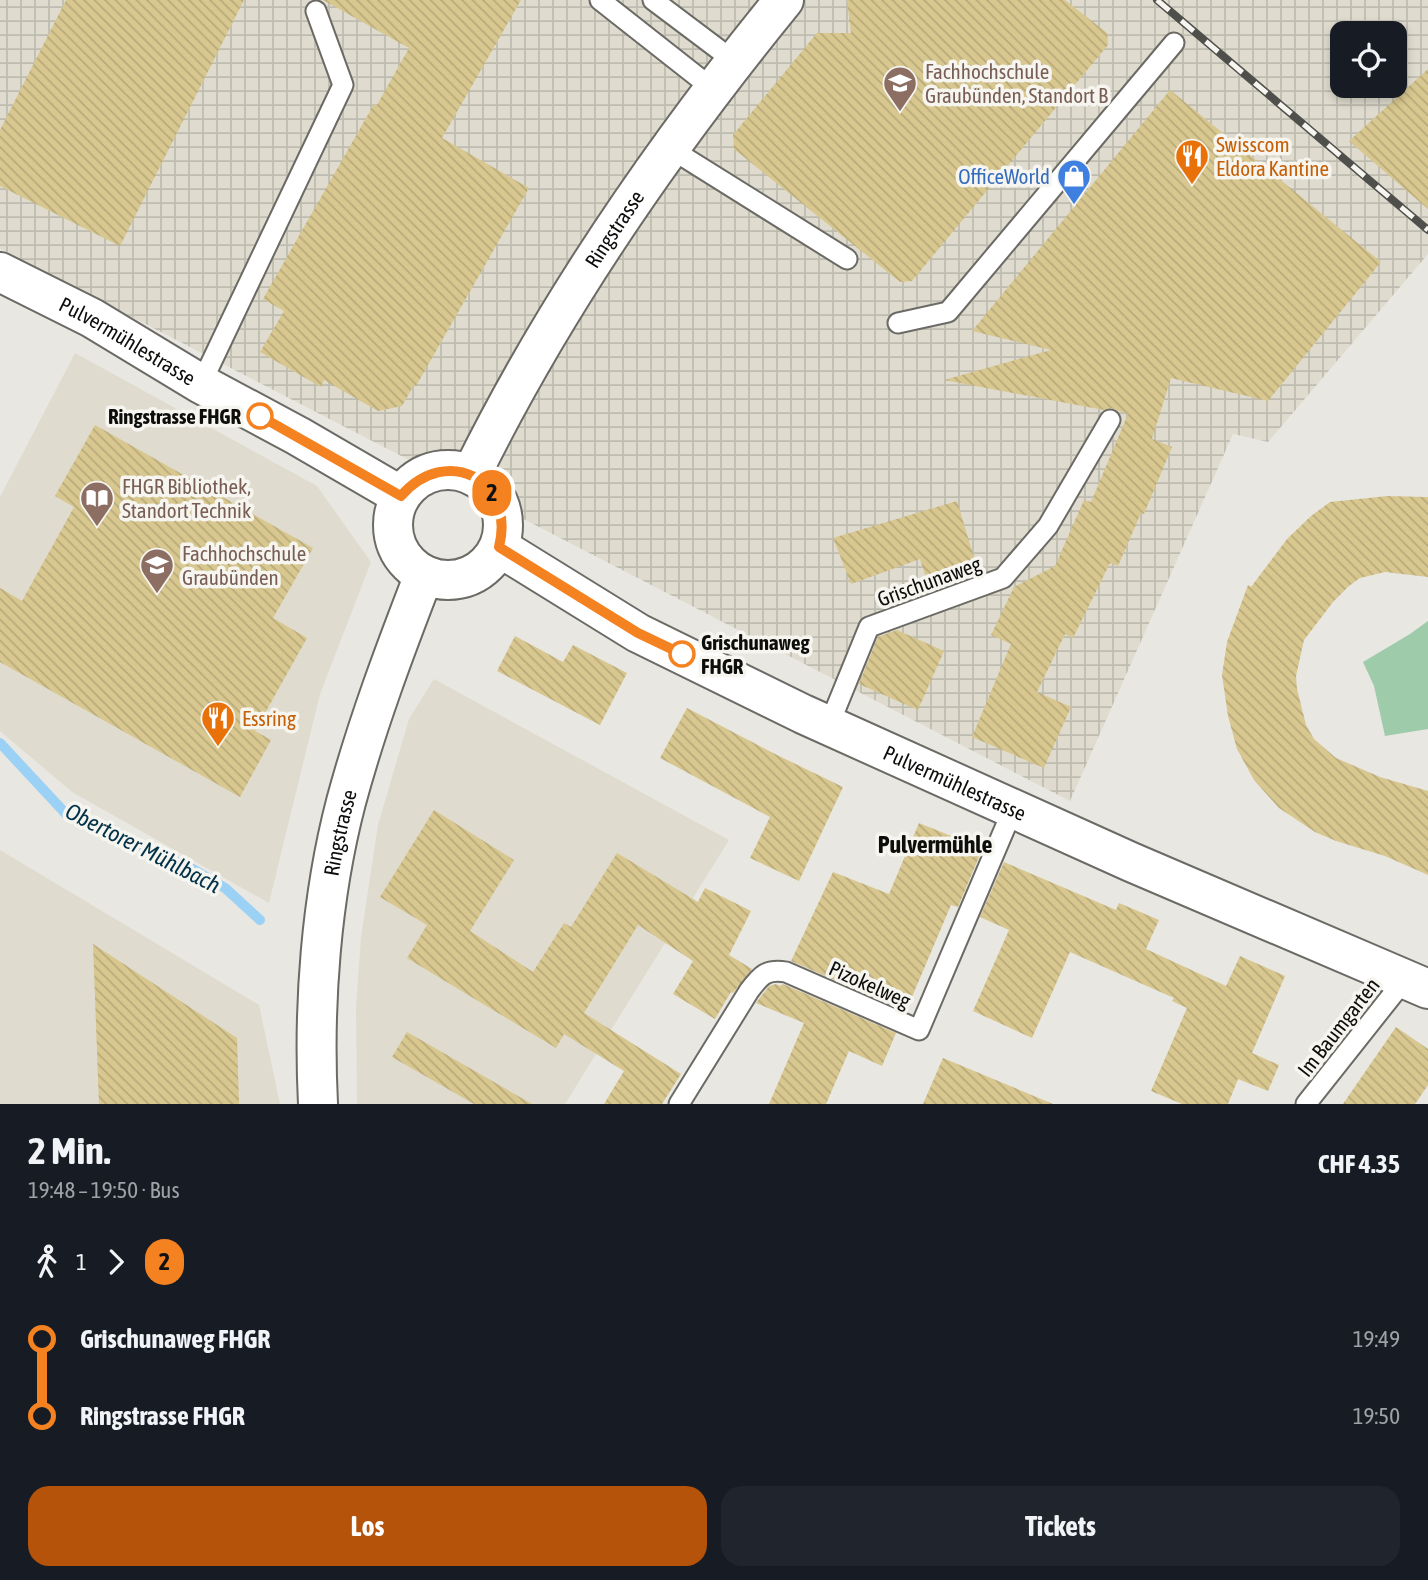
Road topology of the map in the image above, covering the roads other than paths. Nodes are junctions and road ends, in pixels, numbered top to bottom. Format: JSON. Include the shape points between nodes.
{"nodes":[{"id":1,"x":600,"y":0,"type":"edge"},
{"id":2,"x":653,"y":0,"type":"edge"},
{"id":3,"x":784,"y":0,"type":"edge"},
{"id":4,"x":316,"y":11,"type":"dead end"},
{"id":5,"x":1174,"y":43,"type":"dead end"},
{"id":6,"x":724,"y":75,"type":"junction"},
{"id":7,"x":668,"y":147,"type":"junction"},
{"id":8,"x":847,"y":259,"type":"dead end"},
{"id":9,"x":0,"y":272,"type":"edge"},
{"id":10,"x":898,"y":323,"type":"dead end"},
{"id":11,"x":201,"y":384,"type":"junction"},
{"id":12,"x":1110,"y":420,"type":"dead end"},
{"id":13,"x":471,"y":475,"type":"junction"},
{"id":14,"x":401,"y":496,"type":"junction"},
{"id":15,"x":499,"y":547,"type":"junction"},
{"id":16,"x":424,"y":575,"type":"junction"},
{"id":17,"x":829,"y":725,"type":"junction"},
{"id":18,"x":1013,"y":809,"type":"junction"},
{"id":19,"x":1417,"y":984,"type":"edge"},
{"id":20,"x":318,"y":1104,"type":"edge"},
{"id":21,"x":679,"y":1104,"type":"edge"},
{"id":22,"x":1306,"y":1104,"type":"edge"}],
"edges":[{"from":1,"to":6,"type":"lane"},
{"from":2,"to":6,"type":"lane"},
{"from":3,"to":6,"type":"street","name":"Ringstrasse"},
{"from":4,"to":11,"type":"lane","via":[[343,85]]},
{"from":5,"to":10,"type":"lane","via":[[948,312]]},
{"from":6,"to":7,"type":"street","name":"Ringstrasse"},
{"from":7,"to":8,"type":"lane"},
{"from":7,"to":13,"type":"street","name":"Ringstrasse","via":[[559,317]]},
{"from":9,"to":11,"type":"street","name":"Pulvermühlestrasse","via":[[92,318]]},
{"from":11,"to":14,"type":"street","name":"Pulvermühlestrasse"},
{"from":12,"to":17,"type":"lane","name":"Grischunaweg","via":[[1048,526],[1003,578],[869,627]]},
{"from":13,"to":14,"type":"street","via":[[456,471],[424,475]]},
{"from":13,"to":15,"type":"street","via":[[485,484],[502,513]]},
{"from":14,"to":16,"type":"street","via":[[394,513],[398,550]]},
{"from":15,"to":16,"type":"street","via":[[480,570],[468,576],[446,580]]},
{"from":15,"to":17,"type":"street","name":"Pulvermühlestrasse","via":[[638,633]]},
{"from":16,"to":20,"type":"street","name":"Ringstrasse","via":[[382,684],[345,804],[322,948],[316,1045]]},
{"from":17,"to":18,"type":"street","name":"Pulvermühlestrasse"},
{"from":18,"to":19,"type":"street","name":"Pulvermühlestrasse"},
{"from":18,"to":21,"type":"lane","name":"Pizokelweg","via":[[919,1030],[772,970],[749,991]]},
{"from":19,"to":22,"type":"lane","name":"Im Baumgarten"}]}
